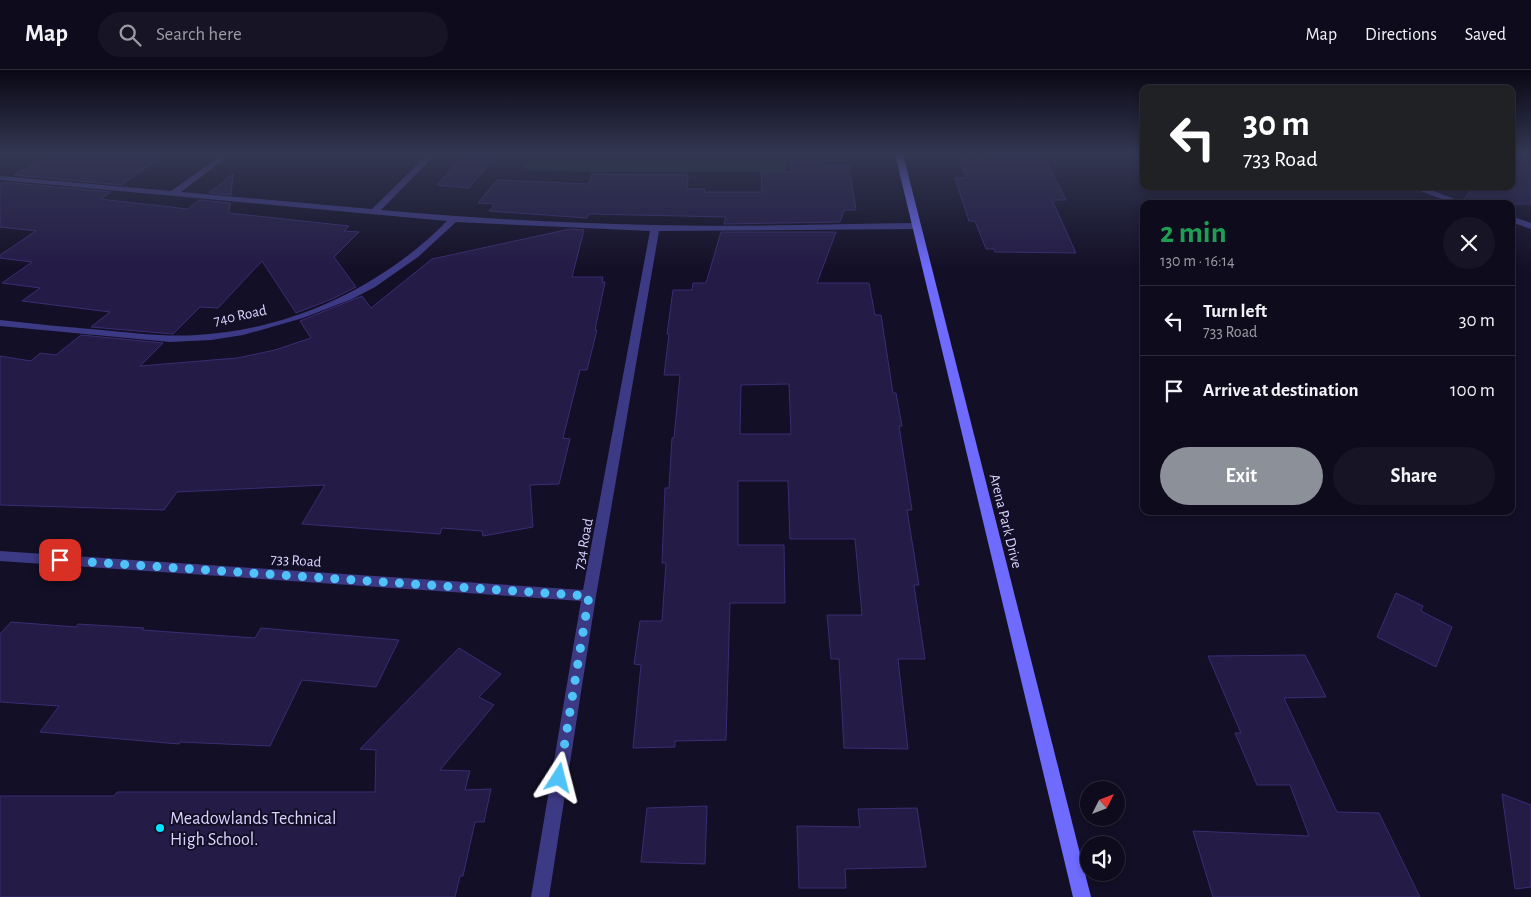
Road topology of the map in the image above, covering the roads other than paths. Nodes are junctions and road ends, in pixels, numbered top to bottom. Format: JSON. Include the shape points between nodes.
{"nodes":[{"id":1,"x":169,"y":193,"type":"edge"},
{"id":2,"x":174,"y":193,"type":"joint"},
{"id":3,"x":393,"y":193,"type":"edge"},
{"id":4,"x":909,"y":193,"type":"edge"},
{"id":5,"x":1430,"y":193,"type":"edge"},
{"id":6,"x":1452,"y":200,"type":"edge"},
{"id":7,"x":375,"y":211,"type":"junction"},
{"id":8,"x":454,"y":219,"type":"junction"},
{"id":9,"x":1515,"y":220,"type":"edge"},
{"id":10,"x":917,"y":226,"type":"junction"},
{"id":11,"x":1531,"y":226,"type":"edge"},
{"id":12,"x":655,"y":228,"type":"junction"},
{"id":13,"x":0,"y":323,"type":"edge"},
{"id":14,"x":0,"y":556,"type":"edge"},
{"id":15,"x":589,"y":596,"type":"junction"},
{"id":16,"x":540,"y":897,"type":"edge"},
{"id":17,"x":1082,"y":897,"type":"edge"}],
"edges":[{"from":1,"to":2,"type":"street"},
{"from":2,"to":7,"type":"street"},
{"from":3,"to":7,"type":"street"},
{"from":4,"to":10,"type":"street","name":"Arena Park Drive"},
{"from":5,"to":6,"type":"street"},
{"from":7,"to":8,"type":"street"},
{"from":8,"to":12,"type":"street"},
{"from":8,"to":13,"type":"street","name":"740 Road","via":[[412,260],[361,292],[300,317],[252,330],[211,337],[155,338]]},
{"from":9,"to":11,"type":"street"},
{"from":10,"to":12,"type":"street"},
{"from":10,"to":17,"type":"street","name":"Arena Park Drive"},
{"from":12,"to":15,"type":"street","name":"734 Road"},
{"from":14,"to":15,"type":"street","name":"733 Road"},
{"from":15,"to":16,"type":"street","name":"734 Road"}]}
